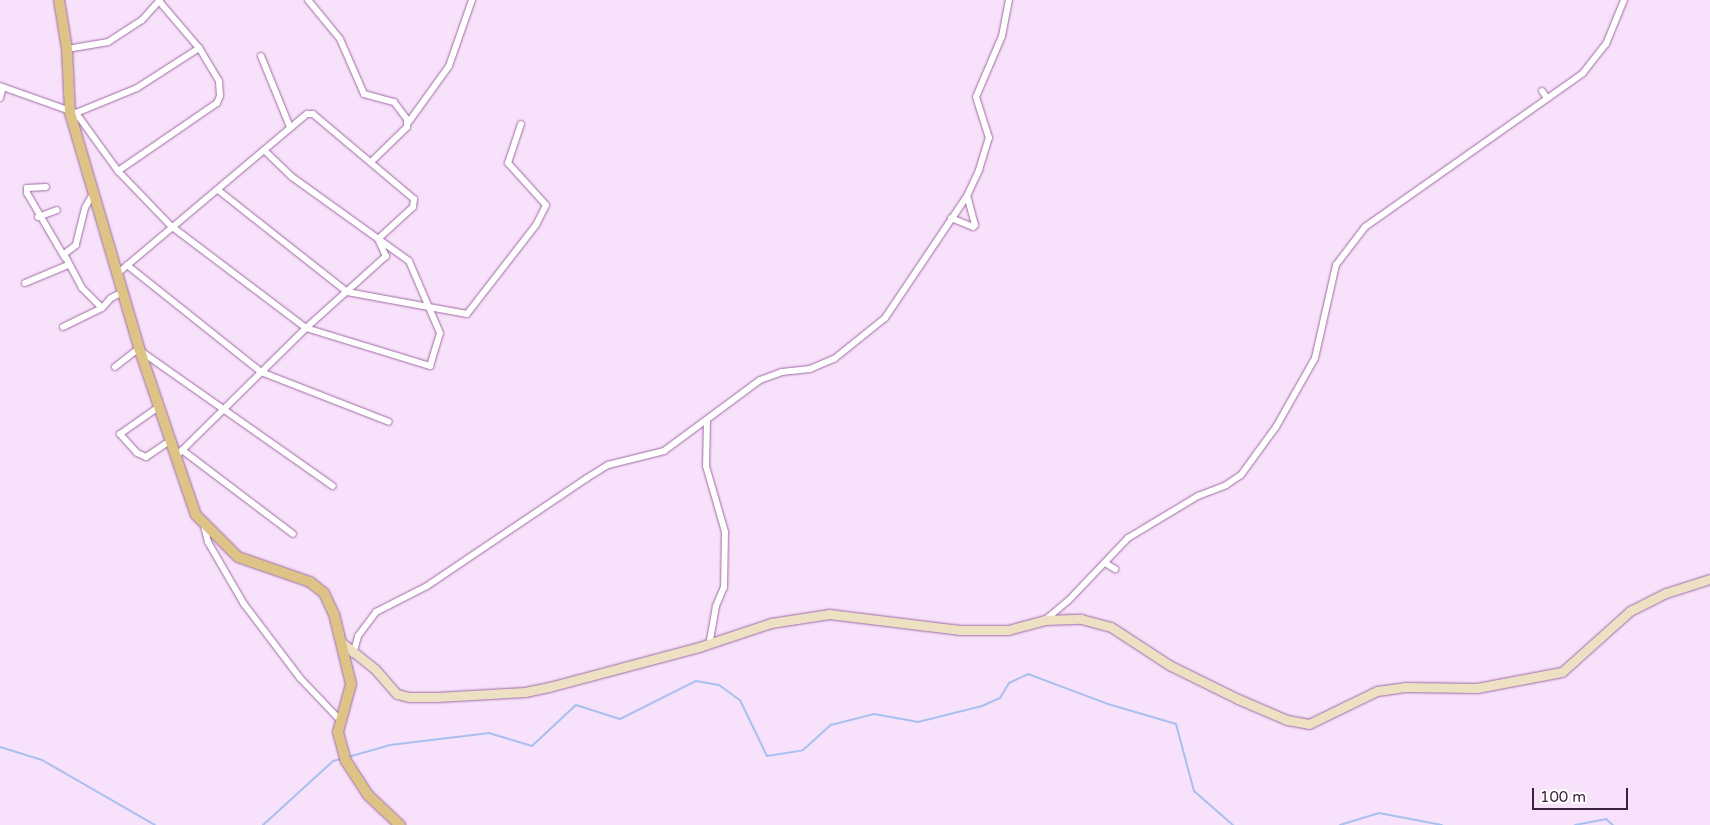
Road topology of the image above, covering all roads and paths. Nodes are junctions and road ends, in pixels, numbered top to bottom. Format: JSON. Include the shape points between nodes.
{"nodes":[{"id":1,"x":59,"y":0,"type":"edge"},
{"id":2,"x":160,"y":0,"type":"edge"},
{"id":3,"x":308,"y":0,"type":"edge"},
{"id":4,"x":472,"y":0,"type":"edge"},
{"id":5,"x":1009,"y":0,"type":"edge"},
{"id":6,"x":1624,"y":0,"type":"edge"},
{"id":7,"x":199,"y":48,"type":"junction"},
{"id":8,"x":67,"y":49,"type":"junction"},
{"id":9,"x":262,"y":56,"type":"dead end"},
{"id":10,"x":2,"y":86,"type":"edge"},
{"id":11,"x":1542,"y":90,"type":"dead end"},
{"id":12,"x":0,"y":98,"type":"edge"},
{"id":13,"x":1547,"y":98,"type":"junction"},
{"id":14,"x":73,"y":113,"type":"junction"},
{"id":15,"x":408,"y":123,"type":"junction"},
{"id":16,"x":521,"y":124,"type":"dead end"},
{"id":17,"x":290,"y":127,"type":"junction"},
{"id":18,"x":264,"y":150,"type":"junction"},
{"id":19,"x":371,"y":162,"type":"junction"},
{"id":20,"x":118,"y":171,"type":"junction"},
{"id":21,"x":46,"y":187,"type":"dead end"},
{"id":22,"x":218,"y":190,"type":"junction"},
{"id":23,"x":93,"y":194,"type":"junction"},
{"id":24,"x":967,"y":196,"type":"junction"},
{"id":25,"x":57,"y":210,"type":"dead end"},
{"id":26,"x":38,"y":217,"type":"junction"},
{"id":27,"x":951,"y":218,"type":"junction"},
{"id":28,"x":171,"y":226,"type":"junction"},
{"id":29,"x":378,"y":239,"type":"junction"},
{"id":30,"x":68,"y":263,"type":"junction"},
{"id":31,"x":128,"y":265,"type":"junction"},
{"id":32,"x":118,"y":274,"type":"junction"},
{"id":33,"x":25,"y":283,"type":"dead end"},
{"id":34,"x":123,"y":292,"type":"junction"},
{"id":35,"x":348,"y":292,"type":"junction"},
{"id":36,"x":102,"y":308,"type":"junction"},
{"id":37,"x":431,"y":308,"type":"junction"},
{"id":38,"x":63,"y":327,"type":"dead end"},
{"id":39,"x":306,"y":328,"type":"junction"},
{"id":40,"x":140,"y":350,"type":"junction"},
{"id":41,"x":115,"y":367,"type":"dead end"},
{"id":42,"x":261,"y":372,"type":"junction"},
{"id":43,"x":160,"y":406,"type":"junction"},
{"id":44,"x":223,"y":407,"type":"junction"},
{"id":45,"x":707,"y":420,"type":"junction"},
{"id":46,"x":389,"y":422,"type":"dead end"},
{"id":47,"x":171,"y":440,"type":"junction"},
{"id":48,"x":179,"y":453,"type":"junction"},
{"id":49,"x":333,"y":486,"type":"dead end"},
{"id":50,"x":204,"y":526,"type":"junction"},
{"id":51,"x":293,"y":534,"type":"dead end"},
{"id":52,"x":1106,"y":563,"type":"junction"},
{"id":53,"x":1115,"y":568,"type":"dead end"},
{"id":54,"x":1710,"y":579,"type":"edge"},
{"id":55,"x":1045,"y":620,"type":"junction"},
{"id":56,"x":341,"y":642,"type":"junction"},
{"id":57,"x":709,"y":644,"type":"junction"},
{"id":58,"x":353,"y":654,"type":"junction"},
{"id":59,"x":342,"y":722,"type":"junction"},
{"id":60,"x":400,"y":825,"type":"edge"}],
"edges":[{"from":1,"to":8,"type":"main road"},
{"from":2,"to":7,"type":"street"},
{"from":2,"to":8,"type":"street","via":[[142,20],[108,42]]},
{"from":3,"to":15,"type":"street","via":[[340,39],[364,94],[394,102]]},
{"from":4,"to":15,"type":"street","via":[[449,66]]},
{"from":5,"to":24,"type":"street","via":[[1002,36],[976,96],[989,138]]},
{"from":6,"to":13,"type":"street","via":[[1611,35],[1590,65]]},
{"from":7,"to":14,"type":"street","via":[[137,88]]},
{"from":7,"to":20,"type":"street","via":[[219,81],[217,103]]},
{"from":8,"to":14,"type":"main road","via":[[65,70]]},
{"from":9,"to":17,"type":"street"},
{"from":10,"to":12,"type":"street"},
{"from":10,"to":14,"type":"street"},
{"from":11,"to":13,"type":"street"},
{"from":13,"to":52,"type":"street","via":[[1365,227],[1336,265],[1315,358],[1241,475],[1198,496],[1128,538]]},
{"from":14,"to":20,"type":"street"},
{"from":14,"to":23,"type":"main road"},
{"from":15,"to":19,"type":"street"},
{"from":16,"to":37,"type":"street","via":[[508,164],[546,206],[536,225],[467,314]]},
{"from":17,"to":18,"type":"street"},
{"from":17,"to":19,"type":"street","via":[[302,116],[312,114]]},
{"from":18,"to":22,"type":"street"},
{"from":18,"to":29,"type":"street","via":[[292,177]]},
{"from":19,"to":29,"type":"street","via":[[414,199],[413,207]]},
{"from":20,"to":28,"type":"street"},
{"from":21,"to":26,"type":"street","via":[[27,188]]},
{"from":22,"to":28,"type":"street"},
{"from":22,"to":35,"type":"street"},
{"from":23,"to":30,"type":"street","via":[[85,208],[76,244],[64,254]]},
{"from":23,"to":32,"type":"main road"},
{"from":24,"to":27,"type":"street"},
{"from":24,"to":27,"type":"street","via":[[975,225]]},
{"from":25,"to":26,"type":"street"},
{"from":26,"to":30,"type":"street"},
{"from":27,"to":45,"type":"street","via":[[885,318],[857,343],[821,365],[782,372],[760,380]]},
{"from":28,"to":31,"type":"street"},
{"from":28,"to":39,"type":"street"},
{"from":29,"to":35,"type":"street","via":[[386,256]]},
{"from":29,"to":37,"type":"street","via":[[409,261]]},
{"from":30,"to":33,"type":"street"},
{"from":30,"to":36,"type":"street","via":[[82,288]]},
{"from":31,"to":32,"type":"street"},
{"from":31,"to":42,"type":"street"},
{"from":32,"to":34,"type":"main road"},
{"from":34,"to":36,"type":"street"},
{"from":34,"to":40,"type":"main road"},
{"from":35,"to":37,"type":"street"},
{"from":35,"to":39,"type":"street"},
{"from":36,"to":38,"type":"street"},
{"from":37,"to":39,"type":"street","via":[[440,333],[430,366]]},
{"from":39,"to":42,"type":"street"},
{"from":40,"to":41,"type":"street"},
{"from":40,"to":43,"type":"main road"},
{"from":40,"to":44,"type":"street"},
{"from":42,"to":44,"type":"street"},
{"from":42,"to":46,"type":"street"},
{"from":43,"to":47,"type":"main road"},
{"from":43,"to":47,"type":"street","via":[[120,434],[136,453],[146,457]]},
{"from":44,"to":48,"type":"street"},
{"from":44,"to":49,"type":"street"},
{"from":45,"to":57,"type":"street","via":[[706,466],[725,532],[724,587],[716,606]]},
{"from":45,"to":58,"type":"street","via":[[664,450],[608,465],[427,586],[376,612],[358,636]]},
{"from":47,"to":48,"type":"main road"},
{"from":48,"to":50,"type":"main road","via":[[196,515]]},
{"from":48,"to":51,"type":"street"},
{"from":50,"to":56,"type":"main road","via":[[238,557],[310,582],[324,593],[334,614]]},
{"from":50,"to":59,"type":"street","via":[[208,542],[244,604],[271,635],[300,678]]},
{"from":52,"to":53,"type":"street"},
{"from":52,"to":55,"type":"street"},
{"from":54,"to":55,"type":"street","via":[[1666,592],[1630,611],[1562,672],[1477,688],[1404,687],[1376,691],[1309,724],[1287,720],[1172,667],[1102,623],[1081,619]]},
{"from":55,"to":57,"type":"street","via":[[1008,630],[960,630],[840,613],[771,623]]},
{"from":56,"to":58,"type":"street"},
{"from":56,"to":59,"type":"main road","via":[[351,684]]},
{"from":57,"to":58,"type":"street","via":[[525,692],[437,697],[397,694],[375,669]]},
{"from":59,"to":60,"type":"main road","via":[[338,732],[346,761],[368,794]]}]}
